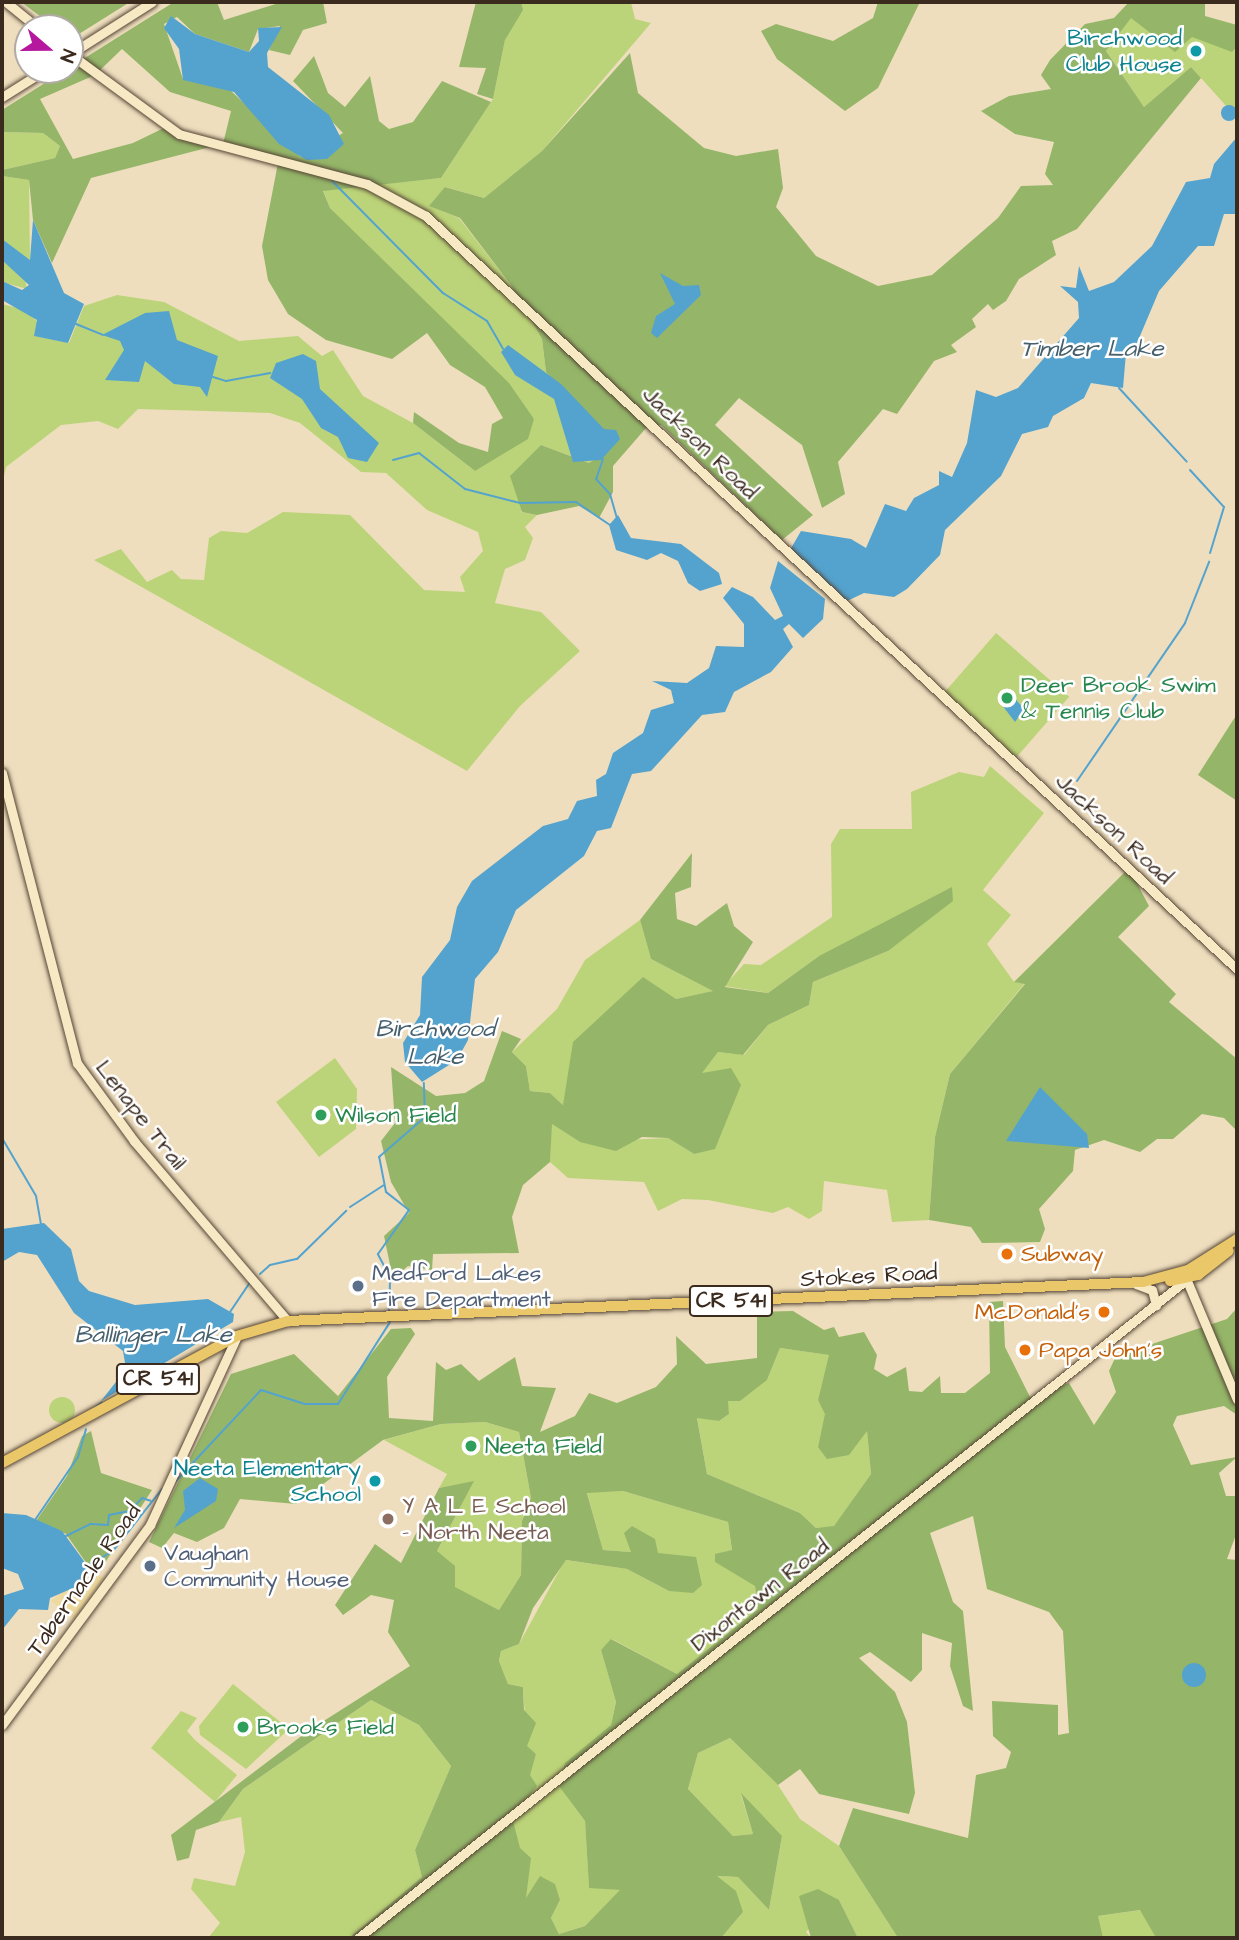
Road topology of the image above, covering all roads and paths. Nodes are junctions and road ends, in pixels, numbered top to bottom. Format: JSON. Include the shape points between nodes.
{"nodes":[{"id":1,"x":6,"y":2,"type":"edge"},
{"id":2,"x":152,"y":2,"type":"edge"},
{"id":3,"x":21,"y":14,"type":"edge"},
{"id":4,"x":84,"y":45,"type":"edge"},
{"id":5,"x":84,"y":64,"type":"edge"},
{"id":6,"x":23,"y":84,"type":"edge"},
{"id":7,"x":2,"y":97,"type":"edge"},
{"id":8,"x":2,"y":774,"type":"edge"},
{"id":9,"x":1237,"y":969,"type":"edge"},
{"id":10,"x":1237,"y":1240,"type":"edge"},
{"id":11,"x":1184,"y":1276,"type":"junction"},
{"id":12,"x":1130,"y":1283,"type":"junction"},
{"id":13,"x":1156,"y":1305,"type":"junction"},
{"id":14,"x":288,"y":1321,"type":"junction"},
{"id":15,"x":237,"y":1336,"type":"junction"},
{"id":16,"x":1237,"y":1400,"type":"edge"},
{"id":17,"x":2,"y":1463,"type":"edge"},
{"id":18,"x":2,"y":1724,"type":"edge"},
{"id":19,"x":358,"y":1938,"type":"edge"}],
"edges":[{"from":1,"to":3,"type":"street"},
{"from":2,"to":4,"type":"street"},
{"from":5,"to":9,"type":"street","name":"Jackson Road","via":[[179,134],[367,184],[418,211],[860,625]]},
{"from":6,"to":7,"type":"street"},
{"from":8,"to":14,"type":"street","name":"Lenape Trail","via":[[77,1063],[142,1151]]},
{"from":10,"to":11,"type":"main road"},
{"from":11,"to":12,"type":"main road","name":"Stokes Road","number":"CR 541"},
{"from":11,"to":13,"type":"street","name":"Dixontown Road"},
{"from":11,"to":16,"type":"street"},
{"from":12,"to":13,"type":"street","via":[[1152,1290]]},
{"from":12,"to":14,"type":"main road","name":"Stokes Road","number":"CR 541"},
{"from":13,"to":19,"type":"street","name":"Dixontown Road"},
{"from":14,"to":15,"type":"main road","name":"Stokes Road","number":"CR 541"},
{"from":15,"to":17,"type":"main road","name":"Stokes Road","number":"CR 541"},
{"from":15,"to":18,"type":"street","name":"Tabernacle Road","via":[[150,1525]]}]}
